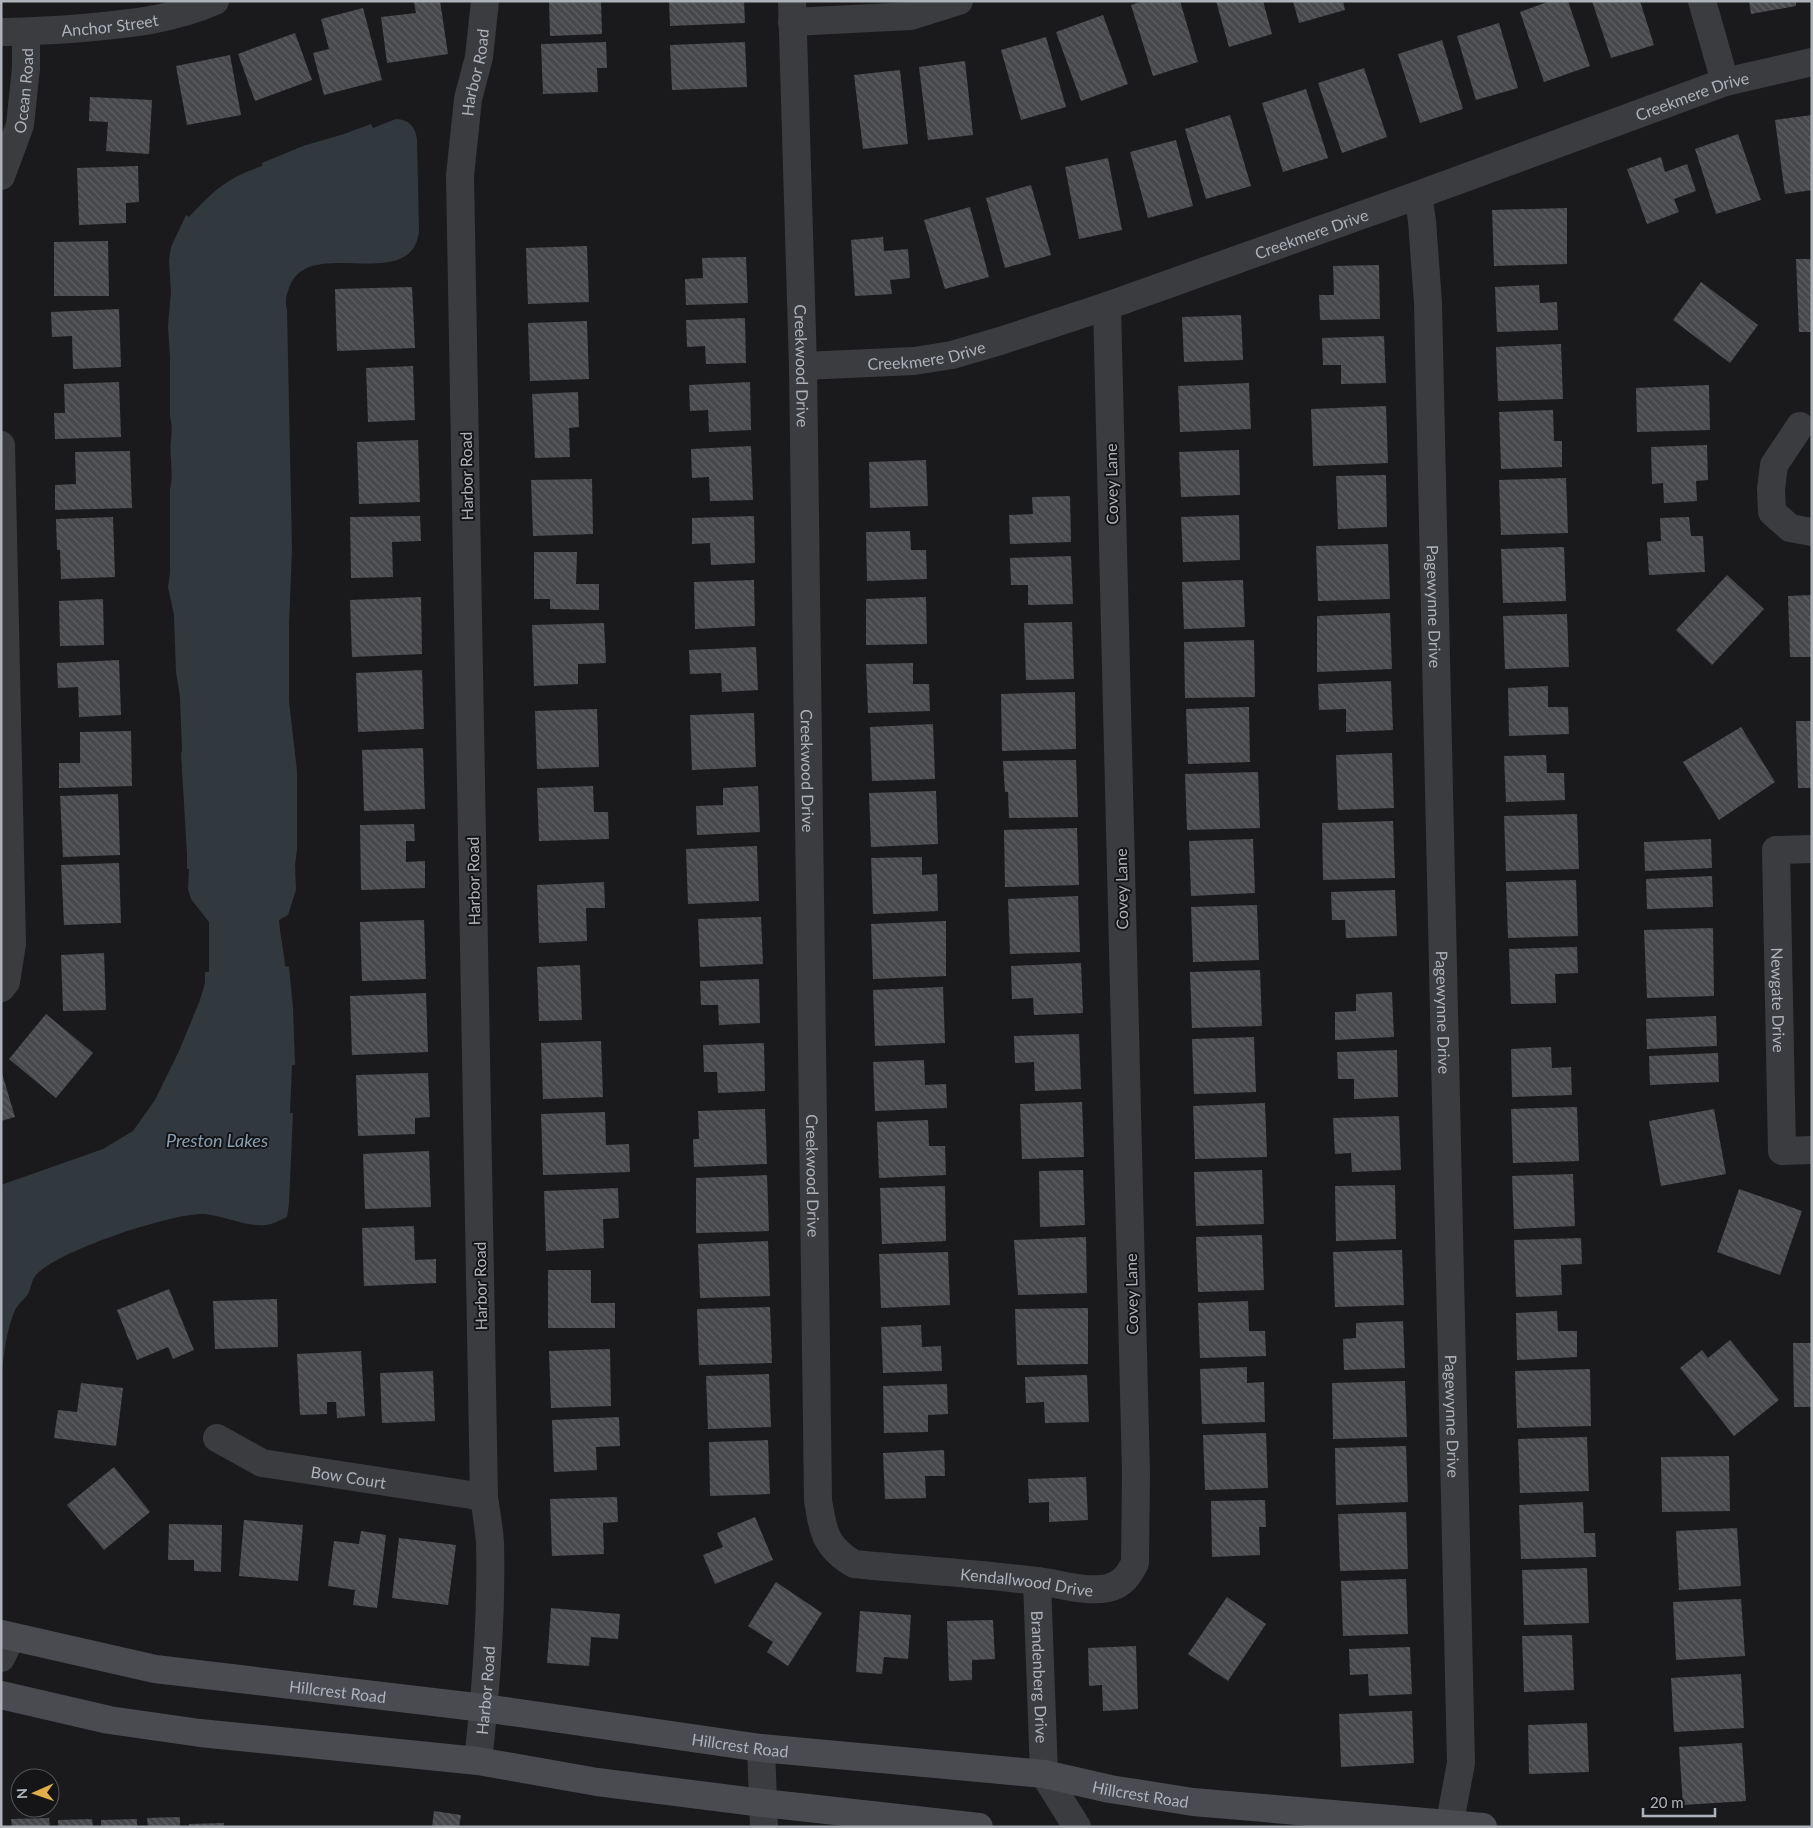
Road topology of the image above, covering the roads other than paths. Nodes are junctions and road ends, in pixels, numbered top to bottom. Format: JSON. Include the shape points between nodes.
{"nodes":[{"id":1,"x":215,"y":1,"type":"edge"},
{"id":2,"x":485,"y":1,"type":"edge"},
{"id":3,"x":959,"y":1,"type":"edge"},
{"id":4,"x":1702,"y":1,"type":"edge"},
{"id":5,"x":792,"y":12,"type":"edge"},
{"id":6,"x":14,"y":32,"type":"edge"},
{"id":7,"x":1812,"y":62,"type":"edge"},
{"id":8,"x":1725,"y":82,"type":"junction"},
{"id":9,"x":1,"y":176,"type":"edge"},
{"id":10,"x":1418,"y":195,"type":"junction"},
{"id":11,"x":1107,"y":306,"type":"junction"},
{"id":12,"x":803,"y":366,"type":"junction"},
{"id":13,"x":1800,"y":426,"type":"dead end"},
{"id":14,"x":1,"y":445,"type":"edge"},
{"id":15,"x":1812,"y":532,"type":"edge"},
{"id":16,"x":1812,"y":849,"type":"edge"},
{"id":17,"x":1,"y":988,"type":"edge"},
{"id":18,"x":1812,"y":1150,"type":"edge"},
{"id":19,"x":217,"y":1438,"type":"dead end"},
{"id":20,"x":1136,"y":1473,"type":"joint"},
{"id":21,"x":484,"y":1497,"type":"junction"},
{"id":22,"x":828,"y":1539,"type":"joint"},
{"id":23,"x":1036,"y":1581,"type":"junction"},
{"id":24,"x":5,"y":1643,"type":"edge"},
{"id":25,"x":1,"y":1695,"type":"edge"},
{"id":26,"x":484,"y":1708,"type":"junction"},
{"id":27,"x":761,"y":1748,"type":"junction"},
{"id":28,"x":478,"y":1762,"type":"junction"},
{"id":29,"x":1044,"y":1774,"type":"junction"},
{"id":30,"x":764,"y":1815,"type":"edge"},
{"id":31,"x":1449,"y":1825,"type":"edge"},
{"id":32,"x":980,"y":1827,"type":"edge"},
{"id":33,"x":1077,"y":1827,"type":"edge"},
{"id":34,"x":1483,"y":1827,"type":"edge"}],
"edges":[{"from":1,"to":6,"type":"street","name":"Anchor Street","via":[[196,10],[131,24]]},
{"from":2,"to":21,"type":"street","name":"Harbor Road","via":[[479,57],[468,99],[460,176]]},
{"from":3,"to":5,"type":"street","via":[[911,16]]},
{"from":4,"to":8,"type":"street"},
{"from":5,"to":12,"type":"street","name":"Creekwood Drive"},
{"from":6,"to":9,"type":"street","name":"Ocean Road","via":[[26,68],[20,125]]},
{"from":7,"to":8,"type":"street","name":"Creekmere Drive"},
{"from":8,"to":10,"type":"street","name":"Creekmere Drive"},
{"from":10,"to":11,"type":"street","name":"Creekmere Drive"},
{"from":10,"to":31,"type":"street","name":"Pagewynne Drive","via":[[1428,303],[1460,1720],[1460,1762]]},
{"from":11,"to":12,"type":"street","name":"Creekmere Drive","via":[[952,356]]},
{"from":11,"to":20,"type":"street","name":"Covey Lane"},
{"from":12,"to":22,"type":"street","name":"Creekwood Drive","via":[[818,1500],[822,1528]]},
{"from":13,"to":15,"type":"street","via":[[1774,465],[1772,512],[1790,528]]},
{"from":14,"to":17,"type":"street","via":[[12,944],[6,982]]},
{"from":16,"to":18,"type":"street","name":"Newgate Drive","via":[[1776,850],[1782,1151]]},
{"from":19,"to":21,"type":"street","name":"Bow Court","via":[[262,1464]]},
{"from":20,"to":23,"type":"street","name":"Kendallwood Drive","via":[[1135,1564],[1130,1574],[1109,1588],[1093,1590]]},
{"from":21,"to":26,"type":"street","name":"Harbor Road","via":[[490,1564]]},
{"from":22,"to":23,"type":"street","name":"Kendallwood Drive","via":[[832,1548],[854,1564]]},
{"from":23,"to":29,"type":"street","name":"Brandenberg Drive"},
{"from":24,"to":26,"type":"main road","name":"Hillcrest Road","via":[[155,1669]]},
{"from":25,"to":28,"type":"main road","via":[[109,1720],[191,1732]]},
{"from":26,"to":27,"type":"main road","name":"Hillcrest Road"},
{"from":26,"to":28,"type":"street","name":"Harbor Road"},
{"from":27,"to":29,"type":"main road","name":"Hillcrest Road"},
{"from":27,"to":30,"type":"street"},
{"from":28,"to":30,"type":"main road"},
{"from":29,"to":31,"type":"main road","name":"Hillcrest Road","via":[[1110,1789],[1193,1802]]},
{"from":29,"to":33,"type":"street"},
{"from":30,"to":32,"type":"main road"},
{"from":31,"to":34,"type":"main road","name":"Hillcrest Road"}]}
